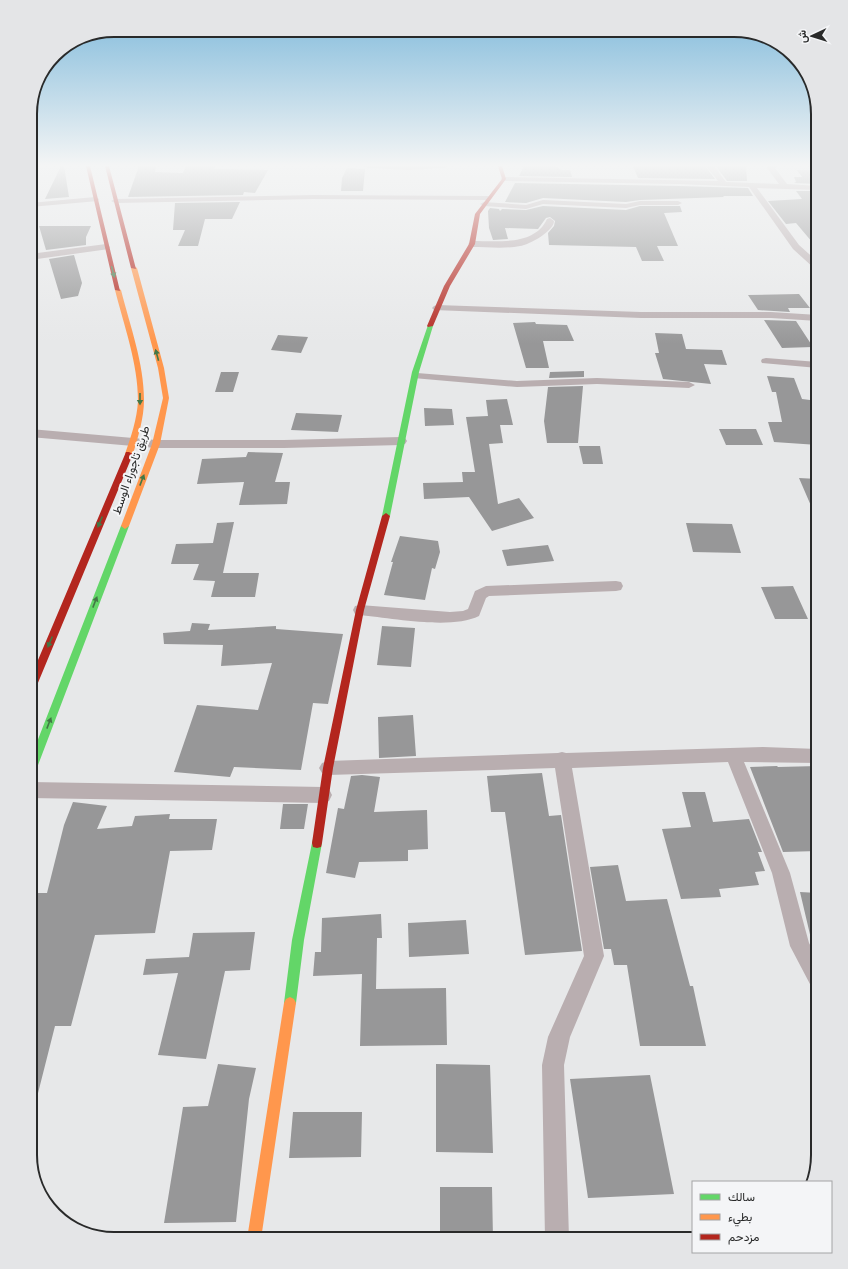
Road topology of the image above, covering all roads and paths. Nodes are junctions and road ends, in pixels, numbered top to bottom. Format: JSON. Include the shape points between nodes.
{"nodes":[{"id":1,"x":101,"y":225,"type":"edge"},
{"id":2,"x":123,"y":225,"type":"edge"},
{"id":3,"x":476,"y":225,"type":"edge"},
{"id":4,"x":550,"y":225,"type":"edge"},
{"id":5,"x":780,"y":225,"type":"edge"},
{"id":6,"x":472,"y":244,"type":"junction"},
{"id":7,"x":106,"y":247,"type":"junction"},
{"id":8,"x":37,"y":255,"type":"edge"},
{"id":9,"x":811,"y":261,"type":"edge"},
{"id":10,"x":437,"y":308,"type":"junction"},
{"id":11,"x":811,"y":317,"type":"edge"},
{"id":12,"x":766,"y":361,"type":"dead end"},
{"id":13,"x":811,"y":364,"type":"edge"},
{"id":14,"x":417,"y":376,"type":"junction"},
{"id":15,"x":689,"y":385,"type":"dead end"},
{"id":16,"x":37,"y":434,"type":"edge"},
{"id":17,"x":401,"y":441,"type":"junction"},
{"id":18,"x":133,"y":443,"type":"junction"},
{"id":19,"x":156,"y":444,"type":"junction"},
{"id":20,"x":616,"y":586,"type":"dead end"},
{"id":21,"x":360,"y":610,"type":"junction"},
{"id":22,"x":37,"y":673,"type":"edge"},
{"id":23,"x":37,"y":755,"type":"edge"},
{"id":24,"x":733,"y":755,"type":"junction"},
{"id":25,"x":811,"y":756,"type":"edge"},
{"id":26,"x":562,"y":759,"type":"junction"},
{"id":27,"x":328,"y":768,"type":"junction"},
{"id":28,"x":37,"y":790,"type":"edge"},
{"id":29,"x":324,"y":795,"type":"junction"},
{"id":30,"x":811,"y":966,"type":"edge"},
{"id":31,"x":255,"y":1232,"type":"edge"},
{"id":32,"x":557,"y":1232,"type":"edge"}],
"edges":[{"from":1,"to":7,"type":"main road"},
{"from":19,"to":2,"type":"main road","name":"طريق تاجوراء الوسط","one_way":true,"via":[[166,398],[165,390]]},
{"from":3,"to":6,"type":"main road"},
{"from":4,"to":6,"type":"street","via":[[519,244]]},
{"from":5,"to":9,"type":"street","via":[[796,247]]},
{"from":6,"to":10,"type":"main road"},
{"from":7,"to":8,"type":"street"},
{"from":7,"to":18,"type":"main road","one_way":true,"via":[[136,368],[141,400]]},
{"from":10,"to":11,"type":"street"},
{"from":10,"to":14,"type":"main road","via":[[425,338]]},
{"from":12,"to":13,"type":"street"},
{"from":14,"to":15,"type":"street","via":[[517,384],[597,381]]},
{"from":14,"to":17,"type":"main road"},
{"from":16,"to":18,"type":"street"},
{"from":17,"to":19,"type":"street"},
{"from":17,"to":21,"type":"main road","via":[[392,490]]},
{"from":18,"to":19,"type":"street"},
{"from":18,"to":22,"type":"main road","one_way":true},
{"from":23,"to":19,"type":"main road","name":"طريق تاجوراء الوسط","one_way":true},
{"from":20,"to":21,"type":"street","via":[[486,591],[480,595],[474,612],[450,618]]},
{"from":21,"to":27,"type":"main road"},
{"from":24,"to":25,"type":"street"},
{"from":24,"to":26,"type":"street"},
{"from":24,"to":30,"type":"street","via":[[781,873],[800,946]]},
{"from":26,"to":27,"type":"street"},
{"from":26,"to":32,"type":"street","via":[[594,956],[559,1037],[553,1065]]},
{"from":27,"to":29,"type":"main road"},
{"from":28,"to":29,"type":"street"},
{"from":29,"to":31,"type":"main road","via":[[298,940]]}]}
